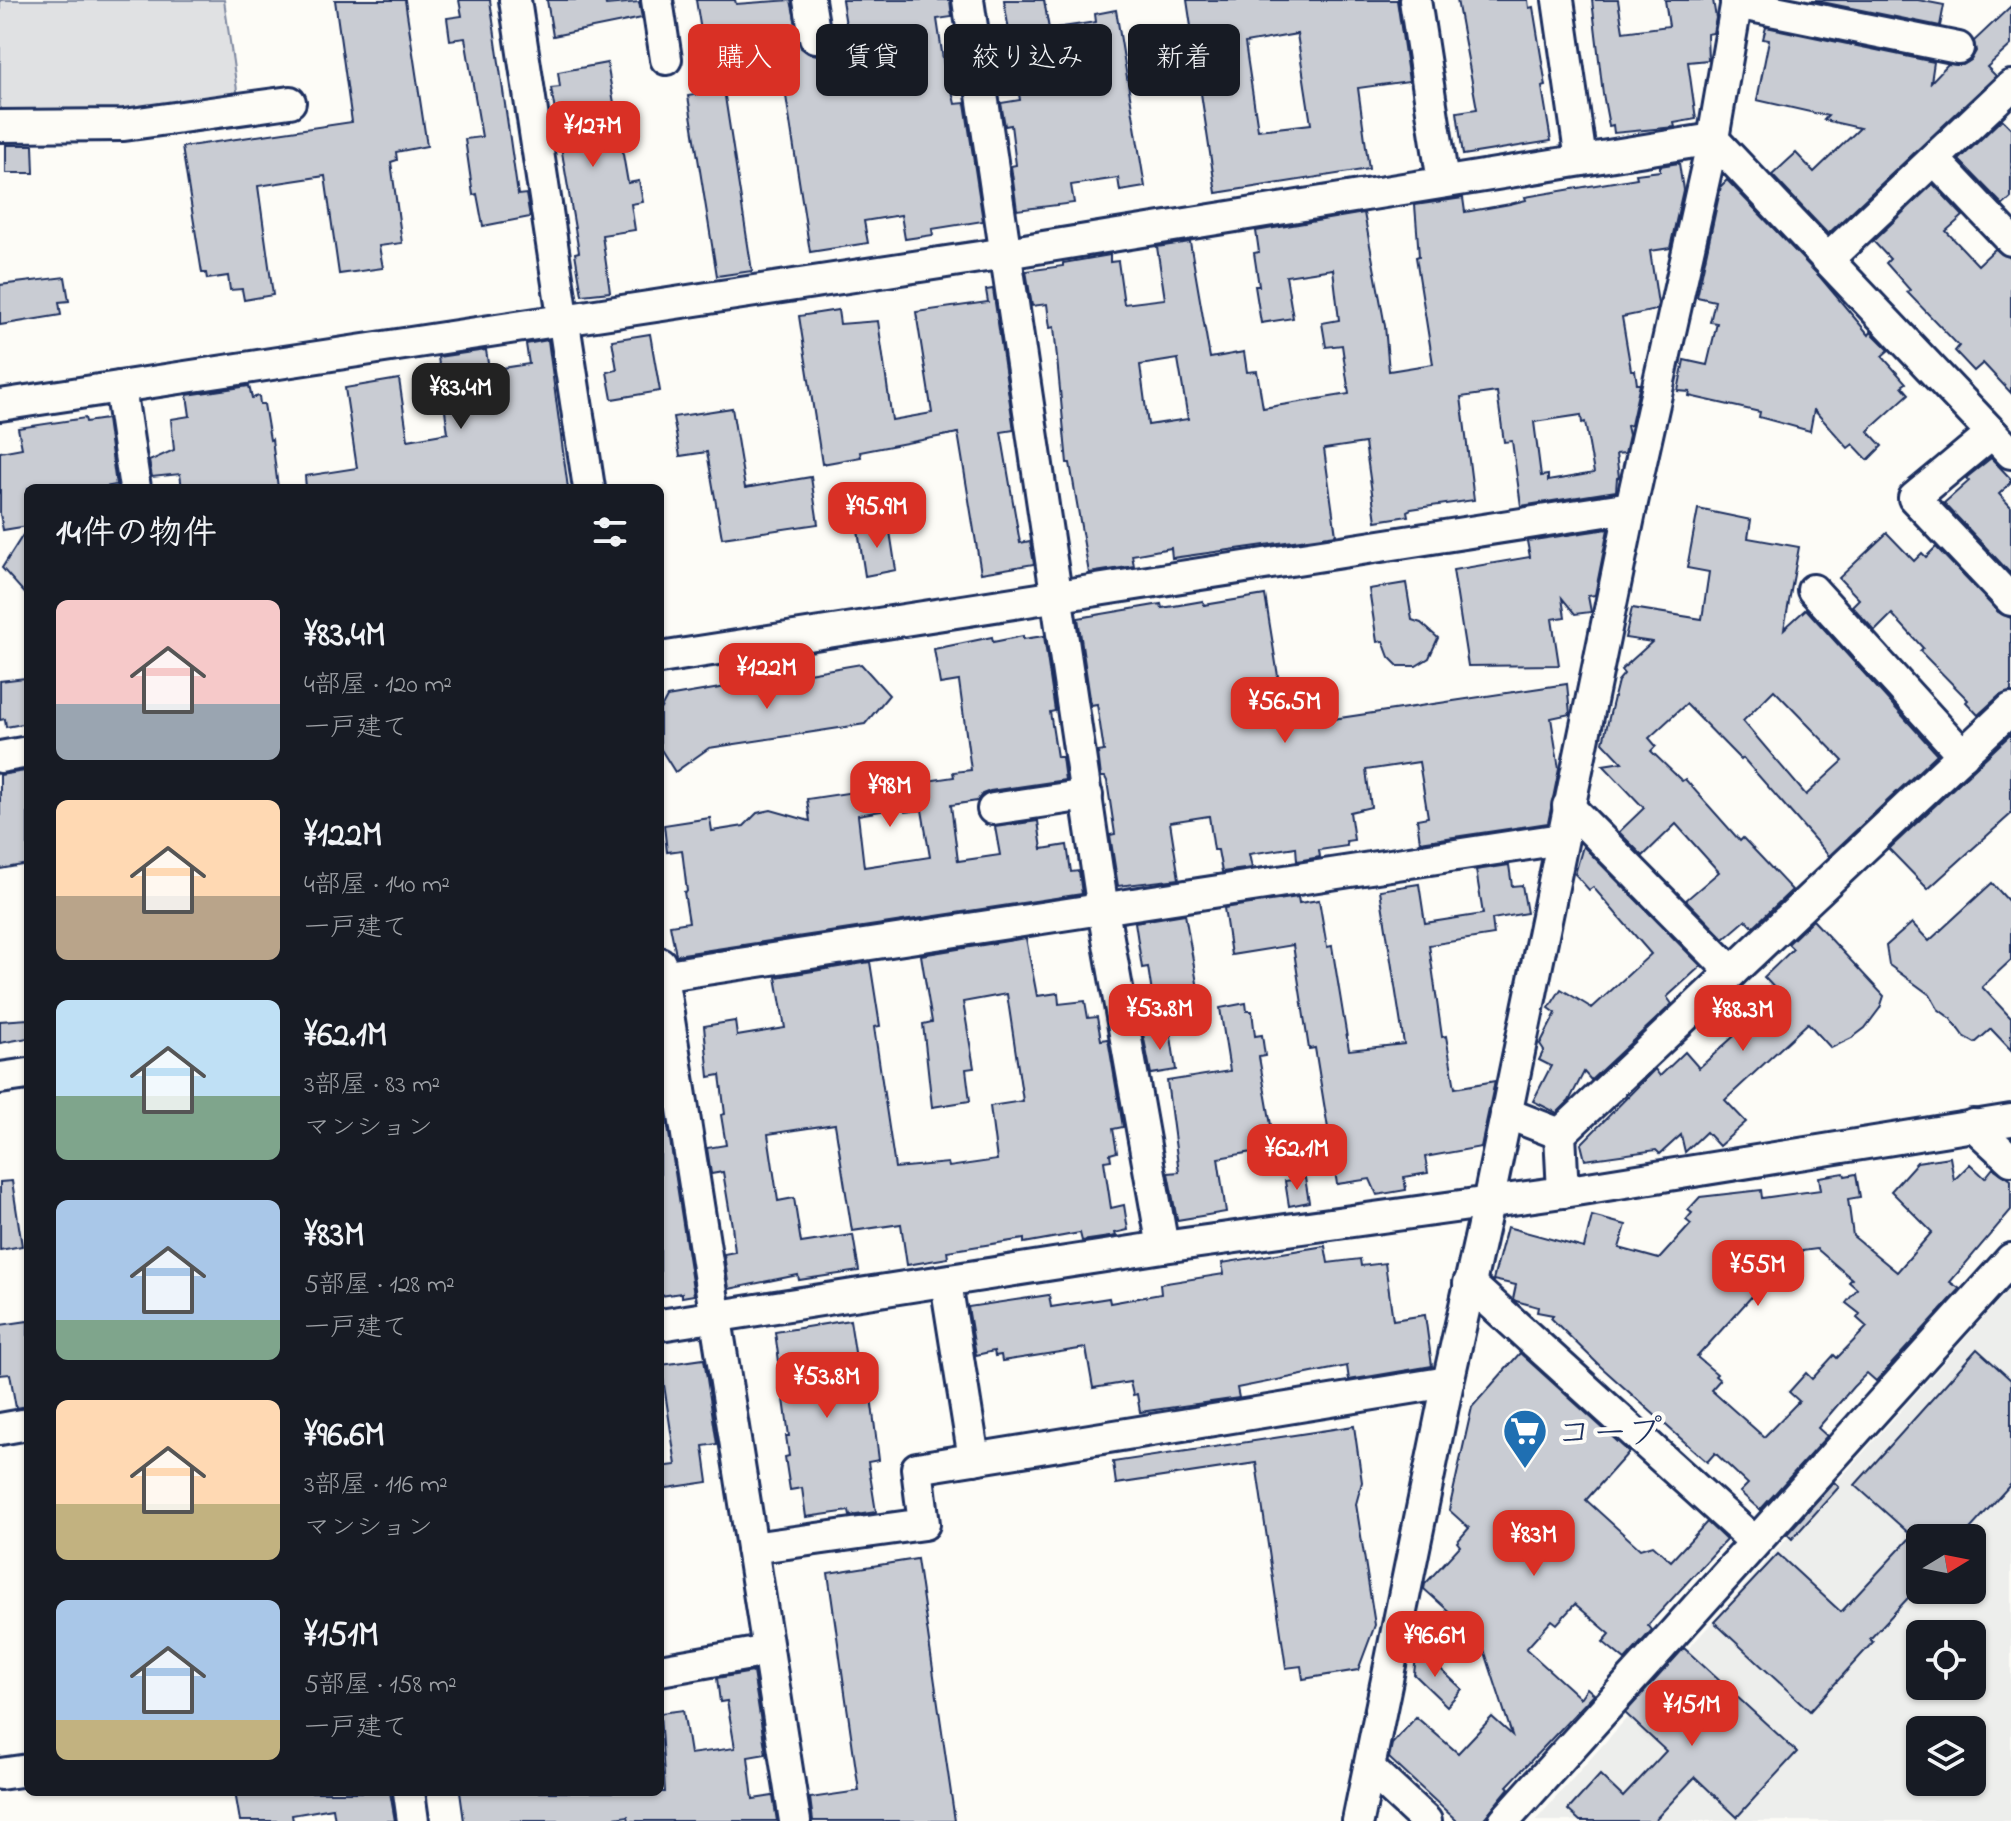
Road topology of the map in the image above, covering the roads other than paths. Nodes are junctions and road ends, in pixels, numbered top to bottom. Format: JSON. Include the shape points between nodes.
{"nodes":[{"id":1,"x":515,"y":0,"type":"edge"},
{"id":2,"x":657,"y":0,"type":"edge"},
{"id":3,"x":809,"y":0,"type":"edge"},
{"id":4,"x":968,"y":0,"type":"edge"},
{"id":5,"x":1415,"y":0,"type":"edge"},
{"id":6,"x":1558,"y":0,"type":"edge"},
{"id":7,"x":1737,"y":2,"type":"edge"},
{"id":8,"x":815,"y":37,"type":"dead end"},
{"id":9,"x":1958,"y":48,"type":"dead end"},
{"id":10,"x":666,"y":59,"type":"dead end"},
{"id":11,"x":2011,"y":86,"type":"edge"},
{"id":12,"x":290,"y":102,"type":"dead end"},
{"id":13,"x":0,"y":126,"type":"edge"},
{"id":14,"x":1713,"y":139,"type":"junction"},
{"id":15,"x":1934,"y":159,"type":"junction"},
{"id":16,"x":1581,"y":160,"type":"junction"},
{"id":17,"x":1443,"y":182,"type":"junction"},
{"id":18,"x":2011,"y":240,"type":"edge"},
{"id":19,"x":1006,"y":253,"type":"junction"},
{"id":20,"x":1828,"y":259,"type":"junction"},
{"id":21,"x":562,"y":320,"type":"junction"},
{"id":22,"x":120,"y":387,"type":"junction"},
{"id":23,"x":0,"y":405,"type":"edge"},
{"id":24,"x":2001,"y":443,"type":"edge"},
{"id":25,"x":134,"y":484,"type":"edge"},
{"id":26,"x":588,"y":484,"type":"edge"},
{"id":27,"x":1631,"y":507,"type":"junction"},
{"id":28,"x":1813,"y":590,"type":"dead end"},
{"id":29,"x":1058,"y":597,"type":"junction"},
{"id":30,"x":2011,"y":600,"type":"edge"},
{"id":31,"x":664,"y":657,"type":"edge"},
{"id":32,"x":2011,"y":709,"type":"edge"},
{"id":33,"x":24,"y":753,"type":"edge"},
{"id":34,"x":1963,"y":755,"type":"junction"},
{"id":35,"x":0,"y":757,"type":"edge"},
{"id":36,"x":1087,"y":795,"type":"junction"},
{"id":37,"x":1568,"y":806,"type":"junction"},
{"id":38,"x":993,"y":809,"type":"dead end"},
{"id":39,"x":1561,"y":839,"type":"junction"},
{"id":40,"x":1103,"y":910,"type":"junction"},
{"id":41,"x":664,"y":971,"type":"edge"},
{"id":42,"x":1732,"y":972,"type":"junction"},
{"id":43,"x":664,"y":989,"type":"edge"},
{"id":44,"x":1506,"y":1113,"type":"junction"},
{"id":45,"x":2011,"y":1120,"type":"edge"},
{"id":46,"x":1973,"y":1125,"type":"junction"},
{"id":47,"x":1560,"y":1134,"type":"junction"},
{"id":48,"x":2011,"y":1160,"type":"edge"},
{"id":49,"x":1563,"y":1192,"type":"junction"},
{"id":50,"x":1488,"y":1203,"type":"junction"},
{"id":51,"x":1163,"y":1247,"type":"junction"},
{"id":52,"x":2011,"y":1259,"type":"edge"},
{"id":53,"x":946,"y":1282,"type":"junction"},
{"id":54,"x":1469,"y":1283,"type":"junction"},
{"id":55,"x":717,"y":1316,"type":"junction"},
{"id":56,"x":664,"y":1324,"type":"edge"},
{"id":57,"x":1448,"y":1382,"type":"junction"},
{"id":58,"x":24,"y":1425,"type":"edge"},
{"id":59,"x":0,"y":1429,"type":"edge"},
{"id":60,"x":974,"y":1459,"type":"junction"},
{"id":61,"x":1755,"y":1542,"type":"junction"},
{"id":62,"x":752,"y":1548,"type":"junction"},
{"id":63,"x":768,"y":1651,"type":"junction"},
{"id":64,"x":664,"y":1669,"type":"edge"},
{"id":65,"x":1369,"y":1768,"type":"junction"},
{"id":66,"x":24,"y":1771,"type":"edge"},
{"id":67,"x":0,"y":1774,"type":"edge"},
{"id":68,"x":410,"y":1796,"type":"edge"},
{"id":69,"x":413,"y":1821,"type":"edge"},
{"id":70,"x":795,"y":1821,"type":"edge"},
{"id":71,"x":1358,"y":1821,"type":"edge"},
{"id":72,"x":1426,"y":1821,"type":"edge"},
{"id":73,"x":1504,"y":1821,"type":"edge"}],
"edges":[{"from":1,"to":21,"type":"street"},
{"from":2,"to":10,"type":"street"},
{"from":3,"to":8,"type":"street"},
{"from":4,"to":19,"type":"street"},
{"from":5,"to":17,"type":"street"},
{"from":6,"to":16,"type":"street"},
{"from":7,"to":9,"type":"street"},
{"from":7,"to":14,"type":"street"},
{"from":11,"to":15,"type":"street"},
{"from":12,"to":13,"type":"street","via":[[124,125]]},
{"from":14,"to":16,"type":"street"},
{"from":14,"to":20,"type":"street"},
{"from":14,"to":27,"type":"street"},
{"from":15,"to":18,"type":"street"},
{"from":15,"to":20,"type":"street"},
{"from":16,"to":17,"type":"street"},
{"from":17,"to":19,"type":"street"},
{"from":19,"to":21,"type":"street"},
{"from":19,"to":29,"type":"street"},
{"from":20,"to":24,"type":"street"},
{"from":21,"to":22,"type":"street"},
{"from":21,"to":26,"type":"street"},
{"from":22,"to":23,"type":"street"},
{"from":22,"to":25,"type":"street"},
{"from":24,"to":30,"type":"street","via":[[1914,498]]},
{"from":27,"to":29,"type":"street"},
{"from":27,"to":37,"type":"street"},
{"from":28,"to":34,"type":"street"},
{"from":29,"to":31,"type":"street"},
{"from":29,"to":36,"type":"street"},
{"from":32,"to":34,"type":"street"},
{"from":33,"to":35,"type":"street"},
{"from":34,"to":42,"type":"street"},
{"from":36,"to":38,"type":"street"},
{"from":36,"to":40,"type":"street"},
{"from":37,"to":39,"type":"street"},
{"from":37,"to":42,"type":"street"},
{"from":39,"to":40,"type":"street"},
{"from":39,"to":44,"type":"street"},
{"from":40,"to":41,"type":"street"},
{"from":40,"to":51,"type":"street"},
{"from":42,"to":47,"type":"street"},
{"from":43,"to":55,"type":"street"},
{"from":44,"to":47,"type":"street"},
{"from":44,"to":50,"type":"street"},
{"from":45,"to":46,"type":"street"},
{"from":46,"to":48,"type":"street"},
{"from":46,"to":49,"type":"street"},
{"from":47,"to":49,"type":"street"},
{"from":49,"to":50,"type":"street"},
{"from":50,"to":51,"type":"street"},
{"from":50,"to":54,"type":"street"},
{"from":51,"to":53,"type":"street"},
{"from":52,"to":61,"type":"street"},
{"from":53,"to":55,"type":"street"},
{"from":53,"to":60,"type":"street"},
{"from":54,"to":57,"type":"street"},
{"from":54,"to":61,"type":"street"},
{"from":55,"to":56,"type":"street"},
{"from":55,"to":62,"type":"street"},
{"from":57,"to":60,"type":"street"},
{"from":57,"to":65,"type":"street"},
{"from":58,"to":59,"type":"street"},
{"from":60,"to":62,"type":"street","via":[[917,1468],[924,1524]]},
{"from":61,"to":73,"type":"street"},
{"from":62,"to":63,"type":"street"},
{"from":63,"to":64,"type":"street"},
{"from":63,"to":70,"type":"street"},
{"from":65,"to":71,"type":"street"},
{"from":65,"to":72,"type":"street"},
{"from":66,"to":67,"type":"street"},
{"from":68,"to":69,"type":"street"}]}
